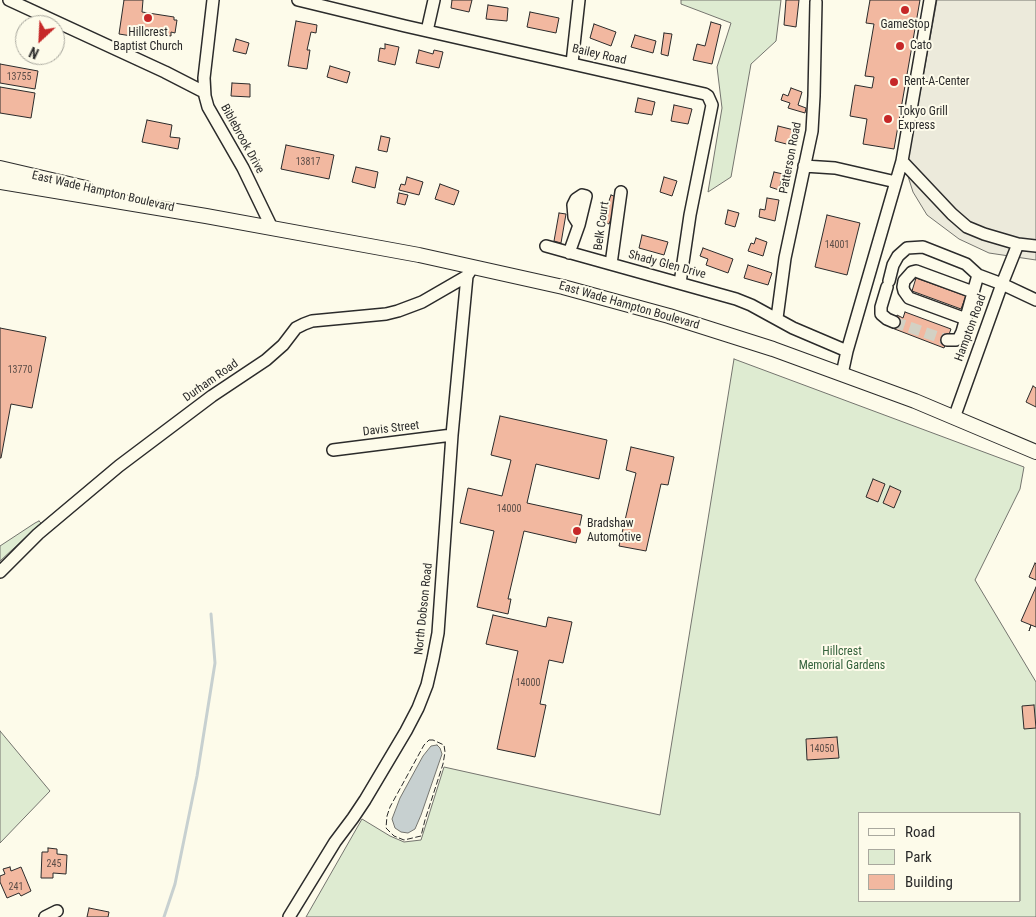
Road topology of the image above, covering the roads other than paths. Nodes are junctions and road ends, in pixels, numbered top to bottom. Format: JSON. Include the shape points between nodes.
{"nodes":[{"id":1,"x":9,"y":0,"type":"edge"},
{"id":2,"x":224,"y":0,"type":"edge"},
{"id":3,"x":298,"y":0,"type":"edge"},
{"id":4,"x":434,"y":0,"type":"edge"},
{"id":5,"x":579,"y":0,"type":"edge"},
{"id":6,"x":930,"y":0,"type":"edge"},
{"id":7,"x":212,"y":2,"type":"edge"},
{"id":8,"x":816,"y":2,"type":"dead end"},
{"id":9,"x":427,"y":31,"type":"junction"},
{"id":10,"x":572,"y":63,"type":"junction"},
{"id":11,"x":204,"y":92,"type":"junction"},
{"id":12,"x":902,"y":161,"type":"junction"},
{"id":13,"x":804,"y":166,"type":"junction"},
{"id":14,"x":0,"y":168,"type":"edge"},
{"id":15,"x":0,"y":182,"type":"edge"},
{"id":16,"x":896,"y":182,"type":"junction"},
{"id":17,"x":621,"y":192,"type":"dead end"},
{"id":18,"x":206,"y":216,"type":"junction"},
{"id":19,"x":579,"y":225,"type":"dead end"},
{"id":20,"x":272,"y":228,"type":"junction"},
{"id":21,"x":1018,"y":244,"type":"junction"},
{"id":22,"x":546,"y":246,"type":"dead end"},
{"id":23,"x":1036,"y":246,"type":"edge"},
{"id":24,"x":569,"y":253,"type":"junction"},
{"id":25,"x":611,"y":264,"type":"junction"},
{"id":26,"x":470,"y":272,"type":"junction"},
{"id":27,"x":978,"y":275,"type":"junction"},
{"id":28,"x":680,"y":283,"type":"junction"},
{"id":29,"x":1002,"y":284,"type":"junction"},
{"id":30,"x":973,"y":292,"type":"junction"},
{"id":31,"x":1036,"y":300,"type":"edge"},
{"id":32,"x":861,"y":301,"type":"junction"},
{"id":33,"x":881,"y":307,"type":"junction"},
{"id":34,"x":777,"y":318,"type":"junction"},
{"id":35,"x":966,"y":319,"type":"junction"},
{"id":36,"x":894,"y":322,"type":"tunnel mouth"},
{"id":37,"x":948,"y":340,"type":"dead end"},
{"id":38,"x":847,"y":351,"type":"junction"},
{"id":39,"x":842,"y":374,"type":"junction"},
{"id":40,"x":954,"y":418,"type":"junction"},
{"id":41,"x":452,"y":435,"type":"junction"},
{"id":42,"x":333,"y":450,"type":"dead end"},
{"id":43,"x":1036,"y":452,"type":"edge"},
{"id":44,"x":0,"y":572,"type":"edge"},
{"id":45,"x":57,"y":911,"type":"dead end"},
{"id":46,"x":45,"y":917,"type":"edge"},
{"id":47,"x":289,"y":917,"type":"edge"}],
"edges":[{"from":1,"to":11,"type":"street"},
{"from":2,"to":7,"type":"street"},
{"from":3,"to":9,"type":"street","name":"Bailey Road"},
{"from":4,"to":9,"type":"street"},
{"from":5,"to":10,"type":"street"},
{"from":6,"to":12,"type":"street"},
{"from":7,"to":11,"type":"street","name":"Biblebrook Drive"},
{"from":8,"to":13,"type":"street","name":"Patterson Road","via":[[812,131]]},
{"from":9,"to":10,"type":"street","name":"Bailey Road"},
{"from":10,"to":28,"type":"street","name":"Bailey Road","via":[[700,92],[711,100]]},
{"from":11,"to":20,"type":"street","name":"Biblebrook Drive","via":[[208,107]]},
{"from":12,"to":16,"type":"street"},
{"from":12,"to":21,"type":"street","via":[[967,227]]},
{"from":13,"to":16,"type":"street","via":[[835,168]]},
{"from":13,"to":34,"type":"street","name":"Patterson Road","via":[[785,258]]},
{"from":14,"to":18,"type":"main road","name":"East Wade Hampton Boulevard"},
{"from":15,"to":18,"type":"main road","name":"East Wade Hampton Boulevard"},
{"from":16,"to":32,"type":"street"},
{"from":17,"to":25,"type":"street","name":"Belk Court"},
{"from":18,"to":20,"type":"main road","name":"East Wade Hampton Boulevard"},
{"from":19,"to":24,"type":"street"},
{"from":20,"to":26,"type":"main road","name":"East Wade Hampton Boulevard","via":[[418,255]]},
{"from":21,"to":23,"type":"street"},
{"from":21,"to":29,"type":"street"},
{"from":22,"to":24,"type":"street","name":"Shady Glen Drive"},
{"from":24,"to":25,"type":"street","name":"Shady Glen Drive"},
{"from":25,"to":28,"type":"street","name":"Shady Glen Drive"},
{"from":26,"to":39,"type":"main road","name":"East Wade Hampton Boulevard","via":[[563,287],[669,316]]},
{"from":26,"to":41,"type":"street","name":"North Dobson Road"},
{"from":26,"to":44,"type":"street","name":"Durham Road","via":[[422,302],[398,311],[312,321],[296,328],[266,360],[212,396],[112,472],[38,534]]},
{"from":27,"to":29,"type":"street"},
{"from":27,"to":30,"type":"street"},
{"from":27,"to":33,"type":"street","via":[[966,264],[923,247],[907,248],[893,265]]},
{"from":28,"to":34,"type":"street","name":"Shady Glen Drive","via":[[736,299]]},
{"from":29,"to":31,"type":"street","name":"Hampton Road"},
{"from":29,"to":40,"type":"street","name":"Hampton Road"},
{"from":30,"to":35,"type":"street"},
{"from":30,"to":35,"type":"street","via":[[916,271],[904,281],[904,291],[909,298]]},
{"from":32,"to":33,"type":"street"},
{"from":32,"to":38,"type":"street"},
{"from":33,"to":36,"type":"street","via":[[882,316]]},
{"from":34,"to":38,"type":"street","name":"Shady Glen Drive","via":[[792,328]]},
{"from":35,"to":37,"type":"street","via":[[958,338]]},
{"from":38,"to":39,"type":"street"},
{"from":39,"to":40,"type":"main road","name":"East Wade Hampton Boulevard"},
{"from":40,"to":43,"type":"main road","name":"East Wade Hampton Boulevard"},
{"from":41,"to":42,"type":"street","name":"Davis Street"},
{"from":41,"to":47,"type":"street","name":"North Dobson Road","via":[[438,633],[427,685],[406,731],[365,800]]},
{"from":45,"to":46,"type":"street"}]}
